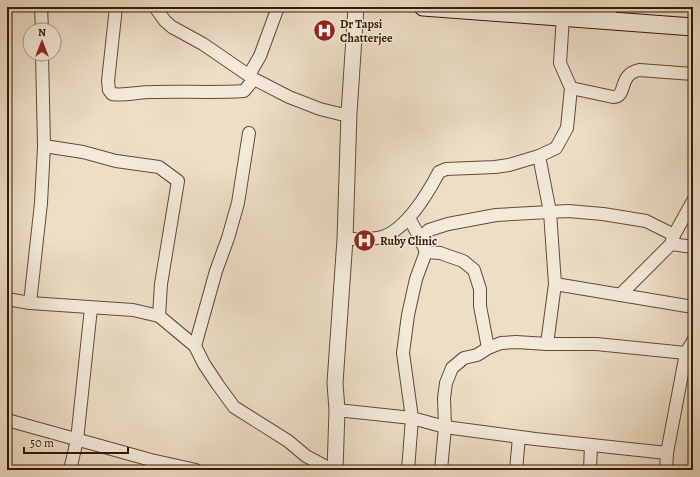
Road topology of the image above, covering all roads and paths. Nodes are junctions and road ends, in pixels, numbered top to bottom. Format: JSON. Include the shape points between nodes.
{"nodes":[{"id":1,"x":41,"y":7,"type":"edge"},
{"id":2,"x":116,"y":7,"type":"edge"},
{"id":3,"x":155,"y":7,"type":"edge"},
{"id":4,"x":278,"y":7,"type":"edge"},
{"id":5,"x":356,"y":7,"type":"edge"},
{"id":6,"x":423,"y":7,"type":"edge"},
{"id":7,"x":609,"y":14,"type":"edge"},
{"id":8,"x":563,"y":16,"type":"junction"},
{"id":9,"x":42,"y":22,"type":"edge"},
{"id":10,"x":693,"y":27,"type":"edge"},
{"id":11,"x":42,"y":62,"type":"edge"},
{"id":12,"x":693,"y":74,"type":"edge"},
{"id":13,"x":251,"y":77,"type":"junction"},
{"id":14,"x":571,"y":88,"type":"junction"},
{"id":15,"x":349,"y":113,"type":"junction"},
{"id":16,"x":249,"y":133,"type":"dead end"},
{"id":17,"x":44,"y":146,"type":"junction"},
{"id":18,"x":539,"y":156,"type":"junction"},
{"id":19,"x":693,"y":201,"type":"edge"},
{"id":20,"x":550,"y":212,"type":"junction"},
{"id":21,"x":409,"y":218,"type":"junction"},
{"id":22,"x":420,"y":238,"type":"junction"},
{"id":23,"x":345,"y":240,"type":"junction"},
{"id":24,"x":672,"y":240,"type":"junction"},
{"id":25,"x":693,"y":248,"type":"edge"},
{"id":26,"x":426,"y":252,"type":"junction"},
{"id":27,"x":555,"y":284,"type":"junction"},
{"id":28,"x":620,"y":295,"type":"junction"},
{"id":29,"x":7,"y":299,"type":"edge"},
{"id":30,"x":30,"y":303,"type":"junction"},
{"id":31,"x":693,"y":307,"type":"edge"},
{"id":32,"x":91,"y":308,"type":"junction"},
{"id":33,"x":159,"y":316,"type":"junction"},
{"id":34,"x":693,"y":341,"type":"edge"},
{"id":35,"x":547,"y":344,"type":"junction"},
{"id":36,"x":195,"y":346,"type":"junction"},
{"id":37,"x":488,"y":348,"type":"junction"},
{"id":38,"x":686,"y":352,"type":"junction"},
{"id":39,"x":337,"y":410,"type":"junction"},
{"id":40,"x":412,"y":418,"type":"junction"},
{"id":41,"x":7,"y":420,"type":"edge"},
{"id":42,"x":445,"y":427,"type":"junction"},
{"id":43,"x":519,"y":437,"type":"junction"},
{"id":44,"x":77,"y":440,"type":"junction"},
{"id":45,"x":591,"y":445,"type":"junction"},
{"id":46,"x":667,"y":453,"type":"junction"},
{"id":47,"x":70,"y":470,"type":"edge"},
{"id":48,"x":196,"y":470,"type":"edge"},
{"id":49,"x":333,"y":470,"type":"edge"},
{"id":50,"x":408,"y":470,"type":"edge"},
{"id":51,"x":441,"y":470,"type":"edge"},
{"id":52,"x":516,"y":470,"type":"edge"},
{"id":53,"x":590,"y":470,"type":"edge"},
{"id":54,"x":666,"y":470,"type":"edge"}],
"edges":[{"from":1,"to":9,"type":"street"},
{"from":2,"to":13,"type":"street","via":[[108,81],[112,94],[244,91]]},
{"from":3,"to":13,"type":"street","via":[[172,27],[203,44]]},
{"from":4,"to":13,"type":"street"},
{"from":5,"to":15,"type":"street"},
{"from":6,"to":8,"type":"main road"},
{"from":7,"to":8,"type":"main road"},
{"from":7,"to":10,"type":"main road"},
{"from":8,"to":14,"type":"street","via":[[560,63]]},
{"from":11,"to":17,"type":"street"},
{"from":12,"to":14,"type":"street","via":[[639,70],[628,74],[617,97]]},
{"from":13,"to":15,"type":"street","via":[[289,97],[320,109],[340,114]]},
{"from":14,"to":18,"type":"street","via":[[567,128],[556,148]]},
{"from":15,"to":23,"type":"street"},
{"from":16,"to":36,"type":"street","via":[[238,203]]},
{"from":17,"to":30,"type":"street","via":[[41,203]]},
{"from":17,"to":33,"type":"street","via":[[159,167],[178,181],[161,284]]},
{"from":18,"to":20,"type":"street"},
{"from":18,"to":21,"type":"street","via":[[495,167],[446,169],[438,172],[428,192]]},
{"from":19,"to":24,"type":"street"},
{"from":20,"to":22,"type":"street","via":[[496,215],[448,224],[429,230]]},
{"from":20,"to":24,"type":"street","via":[[603,214],[646,221]]},
{"from":20,"to":27,"type":"street"},
{"from":21,"to":22,"type":"street"},
{"from":21,"to":23,"type":"street","via":[[383,236]]},
{"from":22,"to":26,"type":"street"},
{"from":23,"to":39,"type":"street","via":[[335,383]]},
{"from":24,"to":25,"type":"street"},
{"from":24,"to":28,"type":"street"},
{"from":26,"to":37,"type":"street","via":[[440,253],[463,261],[474,270],[480,289],[480,306]]},
{"from":26,"to":40,"type":"street","via":[[416,279],[403,353]]},
{"from":27,"to":28,"type":"street"},
{"from":27,"to":35,"type":"street"},
{"from":28,"to":31,"type":"street"},
{"from":29,"to":30,"type":"street"},
{"from":30,"to":32,"type":"street"},
{"from":32,"to":33,"type":"street","via":[[132,310]]},
{"from":32,"to":44,"type":"street"},
{"from":33,"to":36,"type":"street"},
{"from":34,"to":38,"type":"street"},
{"from":35,"to":37,"type":"street","via":[[501,343]]},
{"from":35,"to":38,"type":"street","via":[[596,344]]},
{"from":36,"to":49,"type":"street","via":[[204,364],[234,407],[288,441],[306,456]]},
{"from":37,"to":42,"type":"street","via":[[477,355],[464,358],[452,368],[444,398]]},
{"from":38,"to":46,"type":"street"},
{"from":39,"to":40,"type":"street"},
{"from":39,"to":49,"type":"street"},
{"from":40,"to":42,"type":"street"},
{"from":40,"to":50,"type":"street"},
{"from":41,"to":44,"type":"street"},
{"from":42,"to":43,"type":"street"},
{"from":42,"to":51,"type":"street"},
{"from":43,"to":45,"type":"street"},
{"from":43,"to":52,"type":"street"},
{"from":44,"to":47,"type":"street"},
{"from":44,"to":48,"type":"street"},
{"from":45,"to":46,"type":"street"},
{"from":45,"to":53,"type":"street"},
{"from":46,"to":54,"type":"street"}]}
